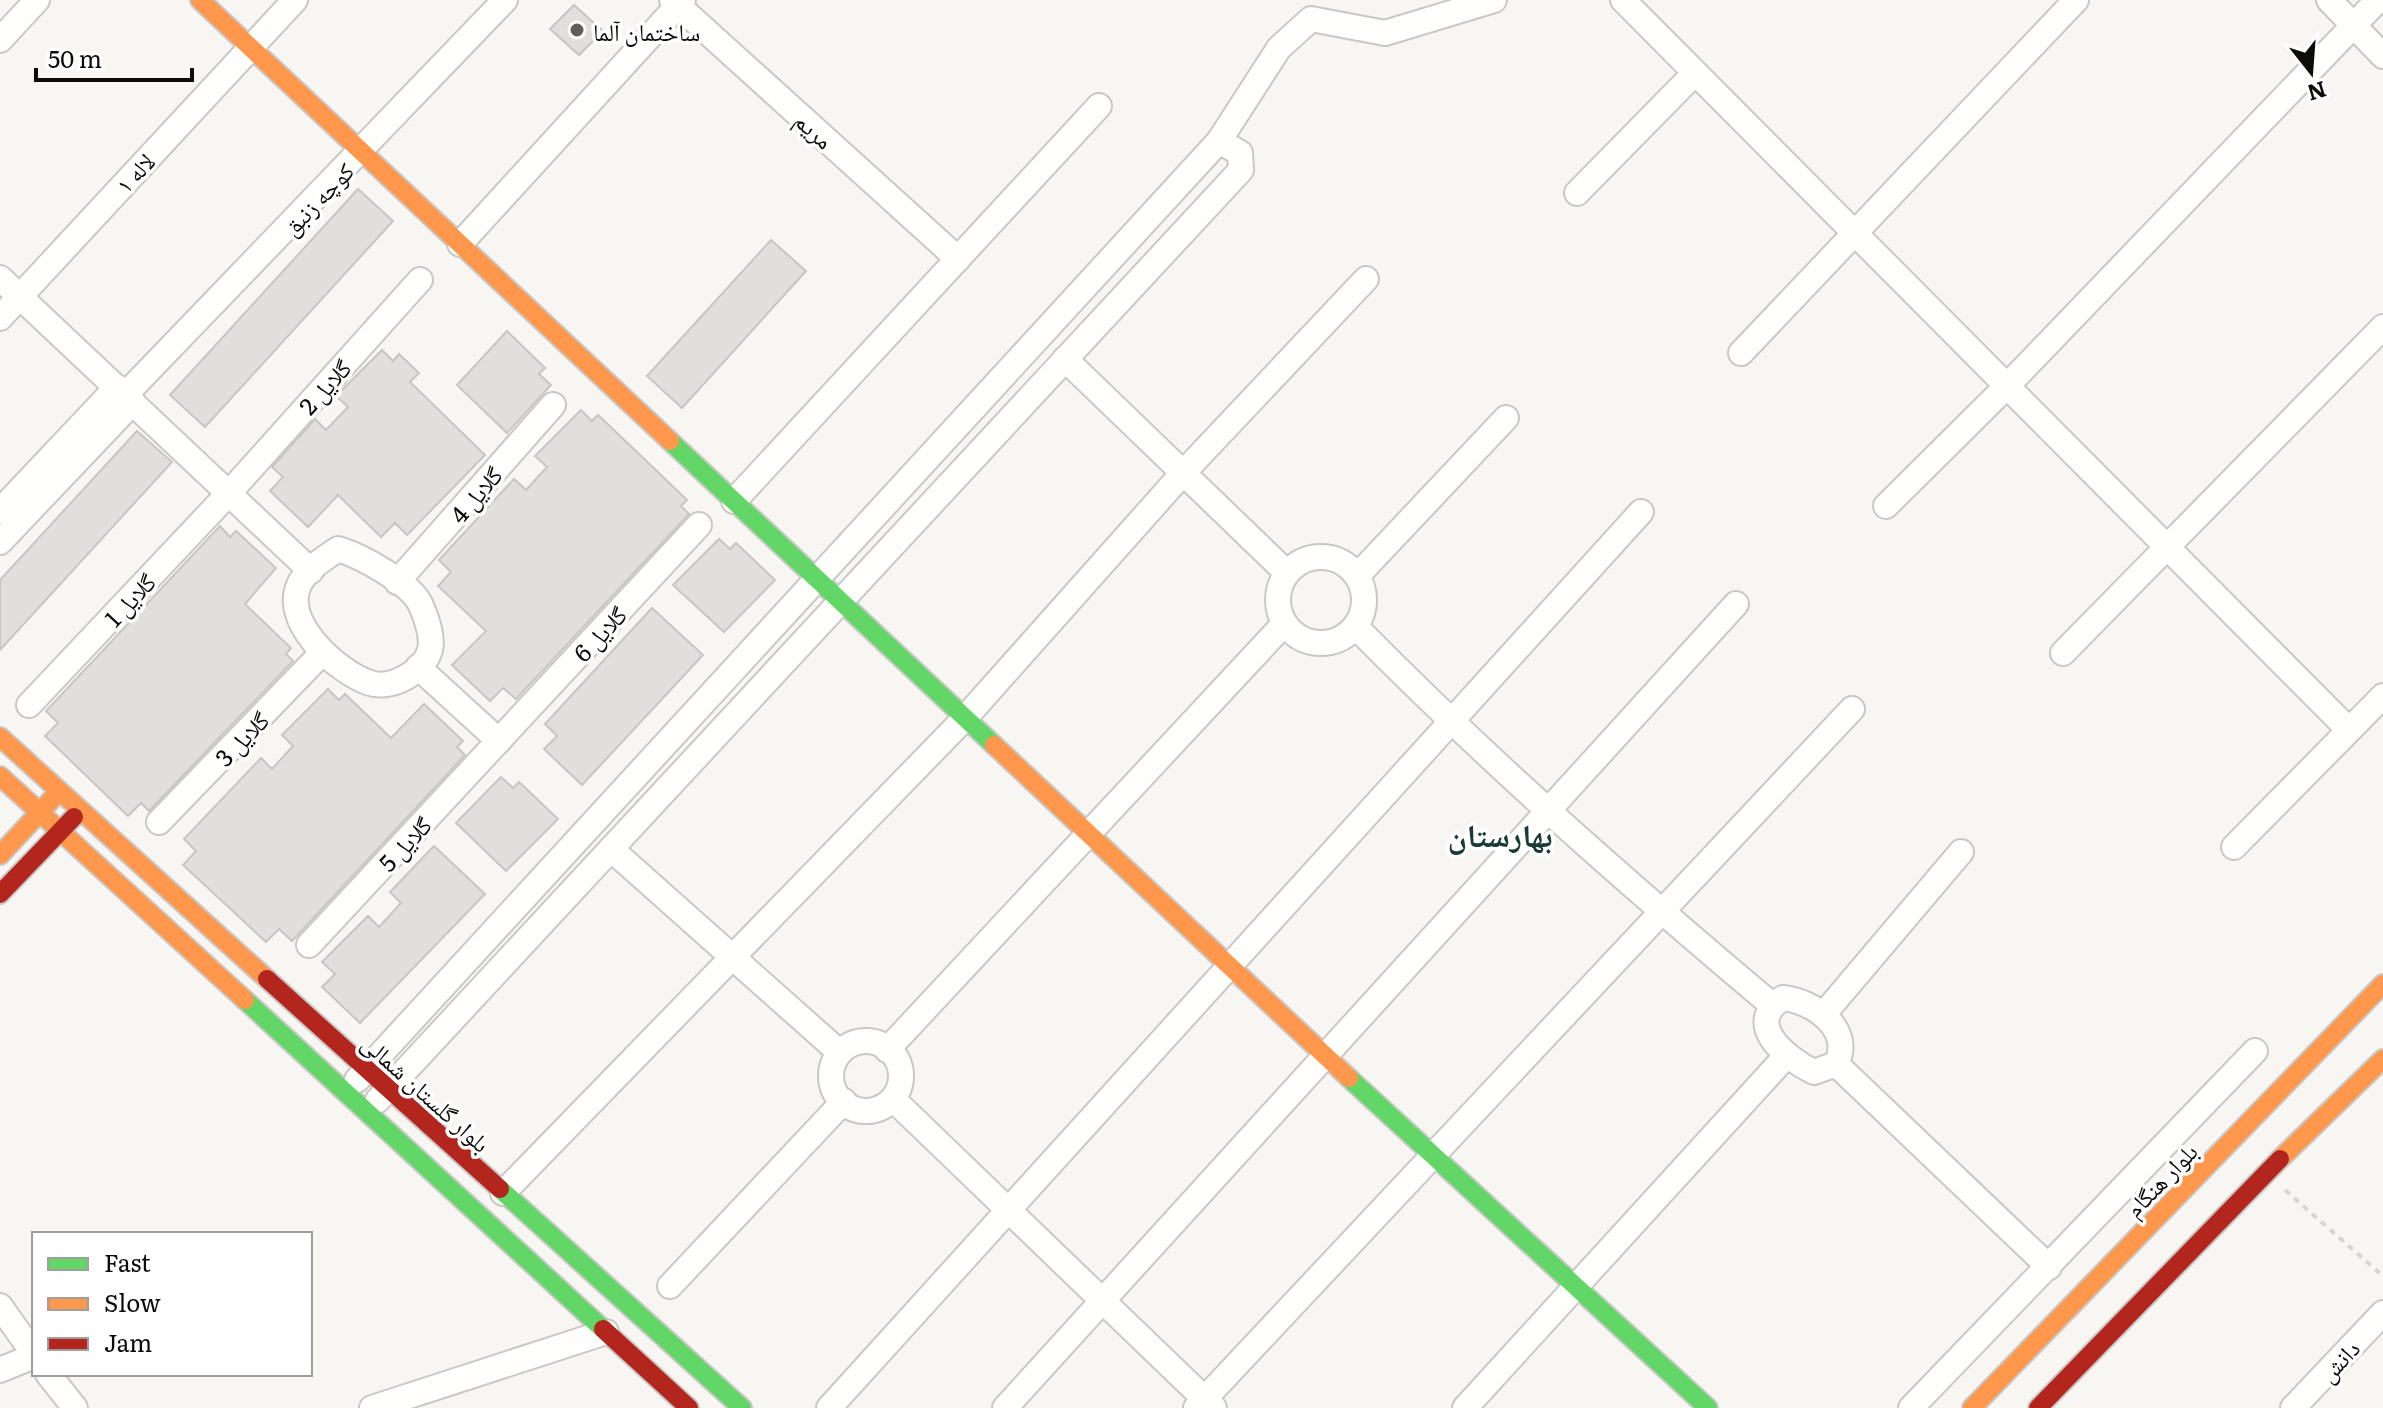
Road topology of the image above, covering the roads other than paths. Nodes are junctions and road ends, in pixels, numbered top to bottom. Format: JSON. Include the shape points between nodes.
{"nodes":[{"id":1,"x":37,"y":0,"type":"edge"},
{"id":2,"x":200,"y":0,"type":"edge"},
{"id":3,"x":295,"y":0,"type":"edge"},
{"id":4,"x":505,"y":0,"type":"edge"},
{"id":5,"x":1494,"y":0,"type":"edge"},
{"id":6,"x":1623,"y":0,"type":"edge"},
{"id":7,"x":2076,"y":0,"type":"edge"},
{"id":8,"x":2329,"y":0,"type":"edge"},
{"id":9,"x":2378,"y":0,"type":"edge"},
{"id":10,"x":678,"y":2,"type":"edge"},
{"id":11,"x":2352,"y":24,"type":"junction"},
{"id":12,"x":0,"y":40,"type":"edge"},
{"id":13,"x":250,"y":47,"type":"junction"},
{"id":14,"x":2383,"y":56,"type":"edge"},
{"id":15,"x":1695,"y":73,"type":"junction"},
{"id":16,"x":1099,"y":106,"type":"dead end"},
{"id":17,"x":1219,"y":141,"type":"junction"},
{"id":18,"x":362,"y":152,"type":"junction"},
{"id":19,"x":1577,"y":193,"type":"dead end"},
{"id":20,"x":1853,"y":232,"type":"junction"},
{"id":21,"x":460,"y":244,"type":"junction"},
{"id":22,"x":958,"y":259,"type":"junction"},
{"id":23,"x":0,"y":278,"type":"edge"},
{"id":24,"x":1366,"y":279,"type":"dead end"},
{"id":25,"x":420,"y":280,"type":"dead end"},
{"id":26,"x":19,"y":297,"type":"junction"},
{"id":27,"x":0,"y":318,"type":"edge"},
{"id":28,"x":2383,"y":327,"type":"edge"},
{"id":29,"x":1741,"y":353,"type":"dead end"},
{"id":30,"x":1065,"y":359,"type":"junction"},
{"id":31,"x":2007,"y":386,"type":"junction"},
{"id":32,"x":125,"y":394,"type":"junction"},
{"id":33,"x":553,"y":405,"type":"dead end"},
{"id":34,"x":1506,"y":418,"type":"dead end"},
{"id":35,"x":1183,"y":473,"type":"junction"},
{"id":36,"x":229,"y":493,"type":"junction"},
{"id":37,"x":734,"y":501,"type":"junction"},
{"id":38,"x":1886,"y":506,"type":"dead end"},
{"id":39,"x":0,"y":511,"type":"edge"},
{"id":40,"x":1641,"y":512,"type":"dead end"},
{"id":41,"x":699,"y":525,"type":"dead end"},
{"id":42,"x":0,"y":542,"type":"edge"},
{"id":43,"x":2166,"y":547,"type":"junction"},
{"id":44,"x":311,"y":571,"type":"junction"},
{"id":45,"x":1286,"y":572,"type":"junction"},
{"id":46,"x":1358,"y":575,"type":"junction"},
{"id":47,"x":817,"y":579,"type":"junction"},
{"id":48,"x":397,"y":582,"type":"junction"},
{"id":49,"x":840,"y":601,"type":"junction"},
{"id":50,"x":1736,"y":604,"type":"dead end"},
{"id":51,"x":1284,"y":624,"type":"junction"},
{"id":52,"x":1356,"y":627,"type":"junction"},
{"id":53,"x":322,"y":653,"type":"junction"},
{"id":54,"x":2063,"y":653,"type":"dead end"},
{"id":55,"x":418,"y":667,"type":"junction"},
{"id":56,"x":2383,"y":696,"type":"edge"},
{"id":57,"x":29,"y":705,"type":"dead end"},
{"id":58,"x":1852,"y":709,"type":"dead end"},
{"id":59,"x":965,"y":718,"type":"junction"},
{"id":60,"x":1451,"y":723,"type":"junction"},
{"id":61,"x":2349,"y":730,"type":"junction"},
{"id":62,"x":0,"y":737,"type":"edge"},
{"id":63,"x":499,"y":741,"type":"junction"},
{"id":64,"x":0,"y":776,"type":"edge"},
{"id":65,"x":59,"y":792,"type":"junction"},
{"id":66,"x":79,"y":811,"type":"junction"},
{"id":67,"x":1548,"y":811,"type":"junction"},
{"id":68,"x":40,"y":813,"type":"junction"},
{"id":69,"x":159,"y":822,"type":"dead end"},
{"id":70,"x":60,"y":831,"type":"junction"},
{"id":71,"x":1089,"y":834,"type":"junction"},
{"id":72,"x":2234,"y":847,"type":"dead end"},
{"id":73,"x":611,"y":849,"type":"junction"},
{"id":74,"x":1961,"y":852,"type":"dead end"},
{"id":75,"x":0,"y":855,"type":"edge"},
{"id":76,"x":0,"y":894,"type":"edge"},
{"id":77,"x":1661,"y":912,"type":"junction"},
{"id":78,"x":309,"y":945,"type":"dead end"},
{"id":79,"x":733,"y":957,"type":"junction"},
{"id":80,"x":1231,"y":967,"type":"junction"},
{"id":81,"x":2383,"y":984,"type":"edge"},
{"id":82,"x":1772,"y":1005,"type":"junction"},
{"id":83,"x":1823,"y":1015,"type":"junction"},
{"id":84,"x":887,"y":1050,"type":"junction"},
{"id":85,"x":838,"y":1051,"type":"junction"},
{"id":86,"x":2255,"y":1051,"type":"dead end"},
{"id":87,"x":2317,"y":1052,"type":"junction"},
{"id":88,"x":1787,"y":1055,"type":"junction"},
{"id":89,"x":1325,"y":1056,"type":"junction"},
{"id":90,"x":2383,"y":1059,"type":"edge"},
{"id":91,"x":1836,"y":1064,"type":"junction"},
{"id":92,"x":366,"y":1070,"type":"junction"},
{"id":93,"x":2345,"y":1078,"type":"junction"},
{"id":94,"x":388,"y":1089,"type":"junction"},
{"id":95,"x":345,"y":1093,"type":"junction"},
{"id":96,"x":894,"y":1100,"type":"junction"},
{"id":97,"x":844,"y":1101,"type":"junction"},
{"id":98,"x":366,"y":1112,"type":"junction"},
{"id":99,"x":1433,"y":1155,"type":"junction"},
{"id":100,"x":503,"y":1193,"type":"junction"},
{"id":101,"x":1008,"y":1212,"type":"junction"},
{"id":102,"x":2049,"y":1267,"type":"junction"},
{"id":103,"x":598,"y":1278,"type":"junction"},
{"id":104,"x":670,"y":1286,"type":"dead end"},
{"id":105,"x":1576,"y":1286,"type":"junction"},
{"id":106,"x":1101,"y":1302,"type":"junction"},
{"id":107,"x":2107,"y":1302,"type":"junction"},
{"id":108,"x":575,"y":1304,"type":"junction"},
{"id":109,"x":0,"y":1306,"type":"edge"},
{"id":110,"x":2383,"y":1313,"type":"edge"},
{"id":111,"x":606,"y":1332,"type":"junction"},
{"id":112,"x":32,"y":1352,"type":"edge"},
{"id":113,"x":32,"y":1356,"type":"edge"},
{"id":114,"x":0,"y":1370,"type":"edge"},
{"id":115,"x":50,"y":1376,"type":"edge"},
{"id":116,"x":1205,"y":1405,"type":"edge"},
{"id":117,"x":75,"y":1408,"type":"edge"},
{"id":118,"x":372,"y":1408,"type":"edge"},
{"id":119,"x":689,"y":1408,"type":"edge"},
{"id":120,"x":742,"y":1408,"type":"edge"},
{"id":121,"x":829,"y":1408,"type":"edge"},
{"id":122,"x":1005,"y":1408,"type":"edge"},
{"id":123,"x":1465,"y":1408,"type":"edge"},
{"id":124,"x":1708,"y":1408,"type":"edge"},
{"id":125,"x":1911,"y":1408,"type":"edge"},
{"id":126,"x":1972,"y":1408,"type":"edge"},
{"id":127,"x":2038,"y":1408,"type":"edge"},
{"id":128,"x":2293,"y":1408,"type":"edge"}],
"edges":[{"from":1,"to":12,"type":"street"},
{"from":2,"to":13,"type":"street"},
{"from":3,"to":13,"type":"street","name":"لاله ۱"},
{"from":4,"to":18,"type":"street","name":"کوچه زنبق"},
{"from":5,"to":17,"type":"street","via":[[1385,33],[1311,19],[1279,48]]},
{"from":6,"to":15,"type":"street"},
{"from":7,"to":20,"type":"street"},
{"from":8,"to":11,"type":"street"},
{"from":9,"to":11,"type":"street"},
{"from":10,"to":21,"type":"street"},
{"from":10,"to":22,"type":"street","name":"مریم"},
{"from":11,"to":14,"type":"street"},
{"from":11,"to":31,"type":"street"},
{"from":13,"to":18,"type":"street"},
{"from":13,"to":26,"type":"street","name":"لاله ۱"},
{"from":15,"to":19,"type":"street"},
{"from":15,"to":20,"type":"street"},
{"from":16,"to":22,"type":"street"},
{"from":17,"to":30,"type":"street","via":[[1240,153],[1241,170]]},
{"from":17,"to":47,"type":"street"},
{"from":18,"to":21,"type":"street"},
{"from":18,"to":32,"type":"street","name":"کوچه زنبق"},
{"from":20,"to":29,"type":"street"},
{"from":20,"to":31,"type":"street"},
{"from":21,"to":37,"type":"street"},
{"from":22,"to":37,"type":"street"},
{"from":23,"to":26,"type":"street"},
{"from":24,"to":35,"type":"street"},
{"from":25,"to":36,"type":"street","name":"گلایل 2"},
{"from":26,"to":27,"type":"street","name":"لاله ۱"},
{"from":26,"to":32,"type":"street"},
{"from":28,"to":43,"type":"street"},
{"from":30,"to":35,"type":"street"},
{"from":30,"to":49,"type":"street"},
{"from":31,"to":38,"type":"street"},
{"from":31,"to":43,"type":"street"},
{"from":32,"to":36,"type":"street"},
{"from":32,"to":39,"type":"street"},
{"from":32,"to":42,"type":"street"},
{"from":33,"to":48,"type":"street","name":"گلایل 4"},
{"from":34,"to":46,"type":"street"},
{"from":35,"to":45,"type":"street"},
{"from":35,"to":59,"type":"street"},
{"from":36,"to":44,"type":"street"},
{"from":36,"to":57,"type":"street","name":"گلایل 1"},
{"from":37,"to":47,"type":"street"},
{"from":40,"to":60,"type":"street"},
{"from":41,"to":63,"type":"street","name":"گلایل 6"},
{"from":43,"to":54,"type":"street"},
{"from":43,"to":61,"type":"street"},
{"from":44,"to":48,"type":"street","via":[[338,549],[362,556]]},
{"from":44,"to":53,"type":"street","via":[[300,583],[299,609],[301,622]]},
{"from":45,"to":46,"type":"street","via":[[1309,557],[1323,557],[1337,558]]},
{"from":45,"to":51,"type":"street","via":[[1277,598]]},
{"from":46,"to":52,"type":"street","via":[[1365,601]]},
{"from":47,"to":49,"type":"street"},
{"from":47,"to":92,"type":"street"},
{"from":48,"to":55,"type":"street","via":[[420,602],[428,623],[430,650]]},
{"from":49,"to":59,"type":"street"},
{"from":49,"to":73,"type":"street"},
{"from":50,"to":67,"type":"street"},
{"from":51,"to":52,"type":"street","via":[[1306,641],[1333,642]]},
{"from":51,"to":71,"type":"street"},
{"from":52,"to":60,"type":"street"},
{"from":53,"to":55,"type":"street","via":[[372,684],[399,682]]},
{"from":53,"to":69,"type":"street","name":"گلایل 3"},
{"from":55,"to":63,"type":"street"},
{"from":56,"to":61,"type":"street"},
{"from":58,"to":77,"type":"street"},
{"from":59,"to":71,"type":"street"},
{"from":59,"to":79,"type":"street"},
{"from":60,"to":67,"type":"street"},
{"from":60,"to":80,"type":"street"},
{"from":61,"to":72,"type":"street"},
{"from":62,"to":65,"type":"street","name":"بلوار گلستان شمالی"},
{"from":63,"to":78,"type":"street","name":"گلایل 5"},
{"from":64,"to":68,"type":"street"},
{"from":65,"to":66,"type":"street","name":"بلوار گلستان شمالی"},
{"from":65,"to":68,"type":"street"},
{"from":66,"to":70,"type":"street"},
{"from":66,"to":92,"type":"street","name":"بلوار گلستان شمالی"},
{"from":67,"to":77,"type":"street"},
{"from":67,"to":89,"type":"street"},
{"from":68,"to":70,"type":"street"},
{"from":68,"to":75,"type":"street"},
{"from":70,"to":76,"type":"street"},
{"from":70,"to":95,"type":"street"},
{"from":71,"to":80,"type":"street"},
{"from":71,"to":84,"type":"street"},
{"from":73,"to":79,"type":"street"},
{"from":73,"to":94,"type":"street"},
{"from":74,"to":83,"type":"street"},
{"from":77,"to":82,"type":"street"},
{"from":77,"to":99,"type":"street"},
{"from":79,"to":85,"type":"street"},
{"from":79,"to":100,"type":"street"},
{"from":80,"to":89,"type":"street"},
{"from":80,"to":101,"type":"street"},
{"from":81,"to":87,"type":"street","name":"بلوار هنگام"},
{"from":82,"to":83,"type":"street","via":[[1783,998],[1796,999]]},
{"from":82,"to":88,"type":"street","via":[[1768,1031]]},
{"from":83,"to":91,"type":"street","via":[[1841,1041]]},
{"from":84,"to":85,"type":"street","via":[[865,1041]]},
{"from":84,"to":96,"type":"street","via":[[903,1073]]},
{"from":85,"to":97,"type":"street","via":[[830,1074]]},
{"from":86,"to":102,"type":"street"},
{"from":87,"to":93,"type":"street"},
{"from":87,"to":107,"type":"street","name":"بلوار هنگام"},
{"from":88,"to":91,"type":"street","via":[[1814,1072]]},
{"from":88,"to":105,"type":"street"},
{"from":89,"to":99,"type":"street"},
{"from":89,"to":106,"type":"street"},
{"from":90,"to":93,"type":"street","name":"بلوار هنگام"},
{"from":91,"to":102,"type":"street"},
{"from":92,"to":94,"type":"street","name":"بلوار گلستان شمالی"},
{"from":92,"to":95,"type":"street"},
{"from":93,"to":107,"type":"street","name":"بلوار هنگام","via":[[2265,1173]]},
{"from":94,"to":98,"type":"street"},
{"from":94,"to":100,"type":"street","name":"بلوار گلستان شمالی"},
{"from":95,"to":98,"type":"street"},
{"from":96,"to":97,"type":"street","via":[[871,1113]]},
{"from":96,"to":101,"type":"street"},
{"from":97,"to":104,"type":"street"},
{"from":98,"to":108,"type":"street"},
{"from":99,"to":105,"type":"street"},
{"from":99,"to":116,"type":"street"},
{"from":100,"to":103,"type":"street","name":"بلوار گلستان شمالی"},
{"from":101,"to":106,"type":"street"},
{"from":101,"to":121,"type":"street"},
{"from":102,"to":125,"type":"street"},
{"from":103,"to":108,"type":"street"},
{"from":103,"to":120,"type":"street","name":"بلوار گلستان شمالی"},
{"from":105,"to":123,"type":"street"},
{"from":105,"to":124,"type":"street"},
{"from":106,"to":116,"type":"street"},
{"from":106,"to":122,"type":"street"},
{"from":107,"to":126,"type":"street","name":"بلوار هنگام"},
{"from":107,"to":127,"type":"street","name":"بلوار هنگام"},
{"from":108,"to":111,"type":"street"},
{"from":109,"to":112,"type":"street"},
{"from":110,"to":128,"type":"street","name":"دانش"},
{"from":111,"to":118,"type":"street"},
{"from":111,"to":119,"type":"street"},
{"from":113,"to":114,"type":"street"},
{"from":115,"to":117,"type":"street"}]}
